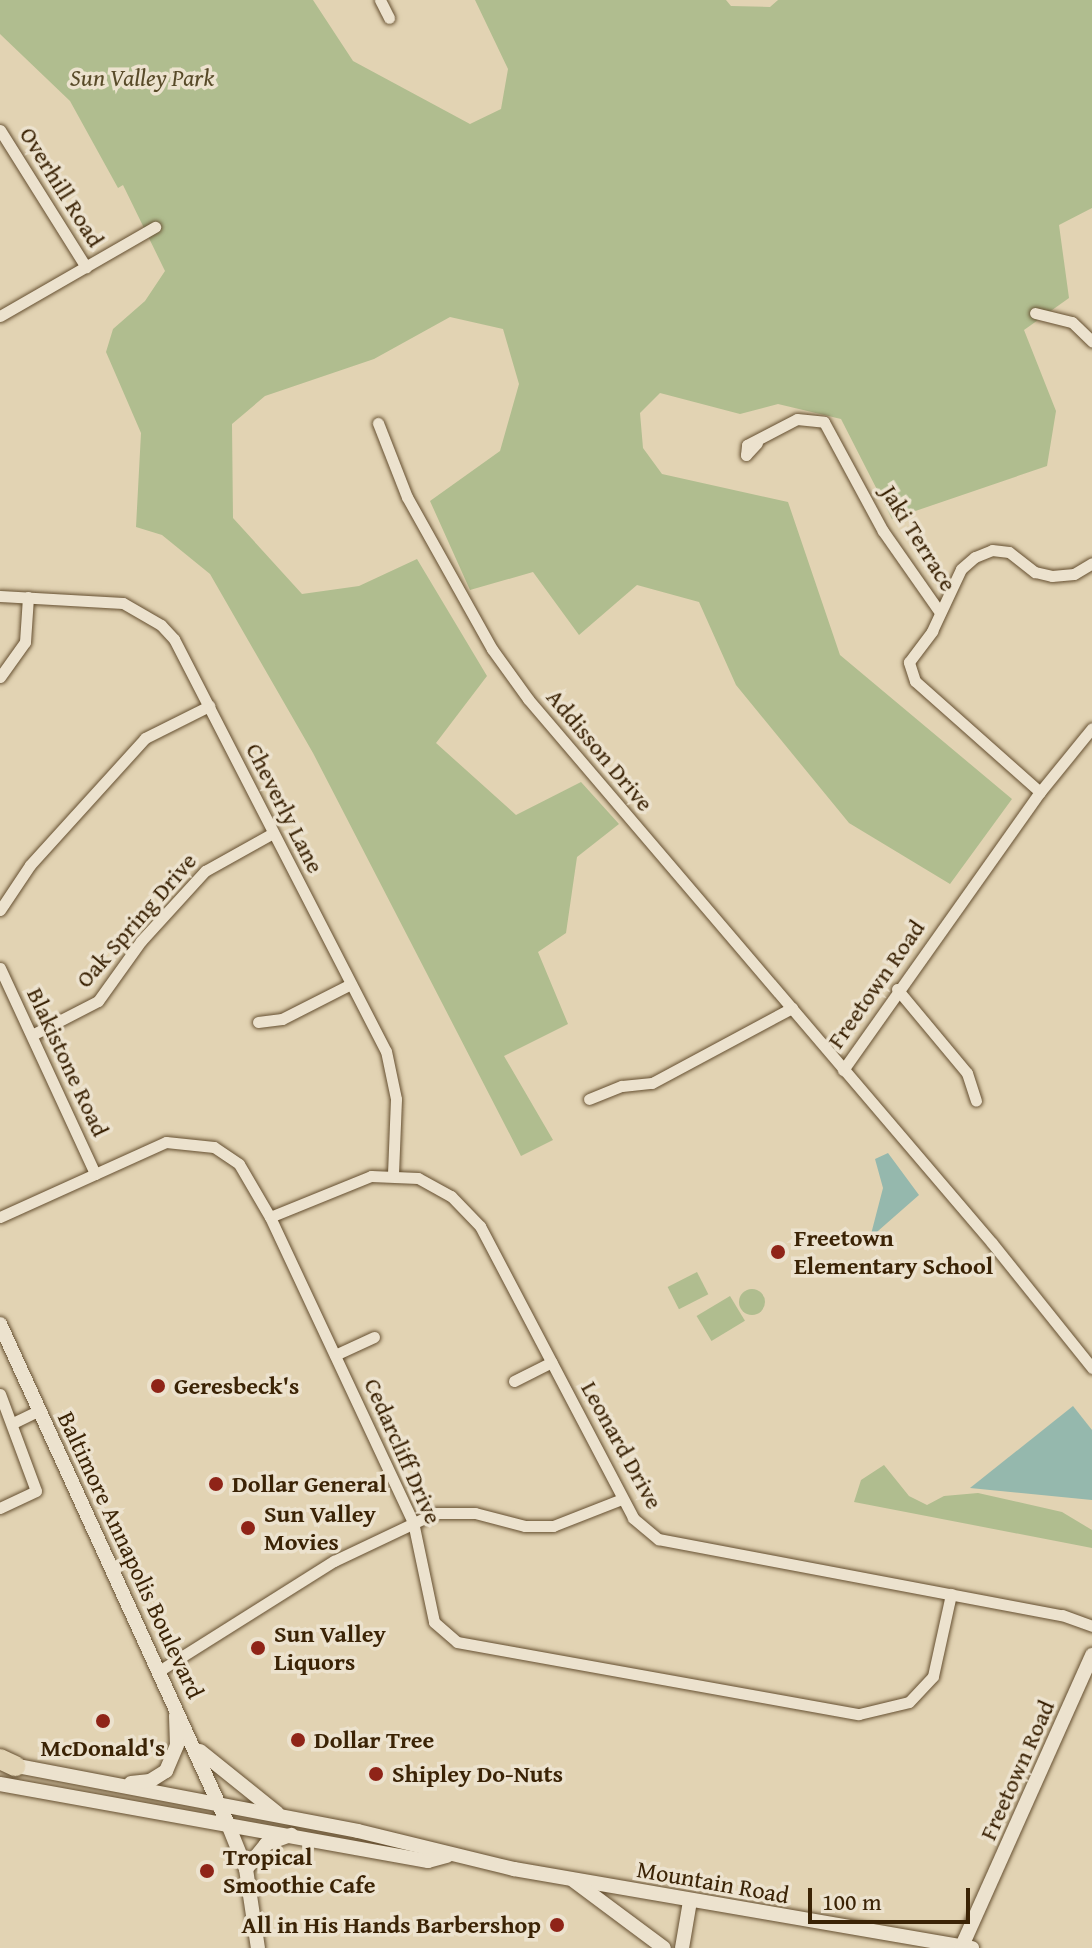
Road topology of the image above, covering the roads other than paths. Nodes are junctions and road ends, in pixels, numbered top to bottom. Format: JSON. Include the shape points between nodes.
{"nodes":[{"id":1,"x":380,"y":0,"type":"edge"},
{"id":2,"x":389,"y":18,"type":"dead end"},
{"id":3,"x":0,"y":130,"type":"edge"},
{"id":4,"x":155,"y":227,"type":"dead end"},
{"id":5,"x":86,"y":267,"type":"junction"},
{"id":6,"x":1035,"y":313,"type":"dead end"},
{"id":7,"x":0,"y":316,"type":"edge"},
{"id":8,"x":1092,"y":341,"type":"edge"},
{"id":9,"x":378,"y":423,"type":"dead end"},
{"id":10,"x":757,"y":443,"type":"dead end"},
{"id":11,"x":1092,"y":563,"type":"edge"},
{"id":12,"x":0,"y":596,"type":"edge"},
{"id":13,"x":28,"y":597,"type":"junction"},
{"id":14,"x":939,"y":611,"type":"junction"},
{"id":15,"x":0,"y":677,"type":"edge"},
{"id":16,"x":209,"y":706,"type":"junction"},
{"id":17,"x":1092,"y":728,"type":"edge"},
{"id":18,"x":1040,"y":792,"type":"junction"},
{"id":19,"x":273,"y":833,"type":"junction"},
{"id":20,"x":0,"y":910,"type":"edge"},
{"id":21,"x":0,"y":968,"type":"edge"},
{"id":22,"x":351,"y":984,"type":"junction"},
{"id":23,"x":897,"y":989,"type":"junction"},
{"id":24,"x":792,"y":1008,"type":"junction"},
{"id":25,"x":258,"y":1022,"type":"dead end"},
{"id":26,"x":32,"y":1035,"type":"junction"},
{"id":27,"x":843,"y":1070,"type":"junction"},
{"id":28,"x":589,"y":1099,"type":"dead end"},
{"id":29,"x":976,"y":1101,"type":"dead end"},
{"id":30,"x":95,"y":1174,"type":"junction"},
{"id":31,"x":393,"y":1174,"type":"junction"},
{"id":32,"x":0,"y":1217,"type":"edge"},
{"id":33,"x":270,"y":1217,"type":"junction"},
{"id":34,"x":0,"y":1324,"type":"edge"},
{"id":35,"x":374,"y":1337,"type":"dead end"},
{"id":36,"x":335,"y":1355,"type":"junction"},
{"id":37,"x":552,"y":1362,"type":"junction"},
{"id":38,"x":1092,"y":1368,"type":"edge"},
{"id":39,"x":514,"y":1381,"type":"dead end"},
{"id":40,"x":0,"y":1394,"type":"edge"},
{"id":41,"x":40,"y":1410,"type":"junction"},
{"id":42,"x":13,"y":1423,"type":"junction"},
{"id":43,"x":622,"y":1499,"type":"junction"},
{"id":44,"x":0,"y":1508,"type":"edge"},
{"id":45,"x":413,"y":1522,"type":"junction"},
{"id":46,"x":951,"y":1594,"type":"junction"},
{"id":47,"x":1092,"y":1626,"type":"edge"},
{"id":48,"x":1092,"y":1656,"type":"edge"},
{"id":49,"x":159,"y":1671,"type":"junction"},
{"id":50,"x":176,"y":1708,"type":"junction"},
{"id":51,"x":193,"y":1745,"type":"junction"},
{"id":52,"x":5,"y":1763,"type":"edge"},
{"id":53,"x":0,"y":1784,"type":"edge"},
{"id":54,"x":112,"y":1784,"type":"junction"},
{"id":55,"x":220,"y":1805,"type":"junction"},
{"id":56,"x":283,"y":1817,"type":"junction"},
{"id":57,"x":227,"y":1822,"type":"junction"},
{"id":58,"x":292,"y":1835,"type":"junction"},
{"id":59,"x":447,"y":1856,"type":"junction"},
{"id":60,"x":246,"y":1869,"type":"junction"},
{"id":61,"x":574,"y":1881,"type":"junction"},
{"id":62,"x":690,"y":1901,"type":"junction"},
{"id":63,"x":258,"y":1948,"type":"edge"},
{"id":64,"x":664,"y":1948,"type":"edge"},
{"id":65,"x":682,"y":1948,"type":"edge"},
{"id":66,"x":964,"y":1948,"type":"edge"}],
"edges":[{"from":1,"to":2,"type":"street"},
{"from":3,"to":5,"type":"street","name":"Overhill Road"},
{"from":4,"to":5,"type":"street"},
{"from":5,"to":7,"type":"street"},
{"from":6,"to":8,"type":"street","via":[[1072,322]]},
{"from":9,"to":24,"type":"street","name":"Addisson Drive","via":[[407,497],[492,649],[528,699]]},
{"from":10,"to":14,"type":"street","name":"Jaki Terrace","via":[[797,419],[824,422],[883,531]]},
{"from":11,"to":14,"type":"street","via":[[1074,574],[1043,575],[1009,552],[992,550],[961,569]]},
{"from":12,"to":13,"type":"street","name":"Cheverly Lane"},
{"from":13,"to":15,"type":"street","via":[[25,642]]},
{"from":13,"to":16,"type":"street","name":"Cheverly Lane","via":[[104,598],[143,612],[174,639]]},
{"from":14,"to":18,"type":"street","name":"Jaki Terrace","via":[[932,631],[909,662],[915,681]]},
{"from":16,"to":19,"type":"street","name":"Cheverly Lane"},
{"from":16,"to":20,"type":"street","via":[[145,738],[30,865]]},
{"from":17,"to":18,"type":"street","name":"Freetown Road"},
{"from":18,"to":23,"type":"street","name":"Freetown Road"},
{"from":19,"to":22,"type":"street","name":"Cheverly Lane"},
{"from":19,"to":26,"type":"street","name":"Oak Spring Drive","via":[[205,871],[141,941],[98,1001]]},
{"from":21,"to":26,"type":"street","name":"Blakistone Road"},
{"from":22,"to":25,"type":"street","via":[[282,1019]]},
{"from":22,"to":31,"type":"street","name":"Cheverly Lane","via":[[393,1072]]},
{"from":23,"to":27,"type":"street","name":"Freetown Road"},
{"from":23,"to":29,"type":"street","via":[[967,1073]]},
{"from":24,"to":27,"type":"street","name":"Addisson Drive"},
{"from":24,"to":28,"type":"street","via":[[652,1083],[622,1086]]},
{"from":26,"to":30,"type":"street","name":"Blakistone Road"},
{"from":27,"to":38,"type":"street","name":"Freetown Road"},
{"from":30,"to":32,"type":"street","name":"Cedarcliff Drive"},
{"from":30,"to":33,"type":"street","name":"Cedarcliff Drive","via":[[166,1142],[214,1147],[239,1164]]},
{"from":31,"to":33,"type":"street","name":"Leonard Drive","via":[[345,1184]]},
{"from":31,"to":37,"type":"street","name":"Leonard Drive","via":[[435,1185],[467,1209]]},
{"from":33,"to":36,"type":"street","name":"Cedarcliff Drive"},
{"from":34,"to":41,"type":"main road","name":"Baltimore Annapolis Boulevard"},
{"from":35,"to":36,"type":"street"},
{"from":36,"to":45,"type":"street","name":"Cedarcliff Drive"},
{"from":37,"to":39,"type":"street"},
{"from":37,"to":43,"type":"street","name":"Leonard Drive"},
{"from":40,"to":42,"type":"street"},
{"from":41,"to":42,"type":"street"},
{"from":41,"to":49,"type":"main road","name":"Baltimore Annapolis Boulevard"},
{"from":42,"to":44,"type":"street","via":[[36,1491]]},
{"from":43,"to":45,"type":"street","via":[[553,1526],[455,1511]]},
{"from":43,"to":46,"type":"street","name":"Leonard Drive","via":[[644,1530],[676,1545]]},
{"from":45,"to":46,"type":"street","name":"Cedarcliff Drive","via":[[428,1611],[457,1642],[859,1714],[909,1702],[933,1676]]},
{"from":45,"to":49,"type":"street","via":[[334,1561]]},
{"from":46,"to":47,"type":"street","name":"Leonard Drive","via":[[1062,1615]]},
{"from":48,"to":66,"type":"main road","name":"Freetown Road"},
{"from":49,"to":50,"type":"main road","name":"Baltimore Annapolis Boulevard"},
{"from":50,"to":51,"type":"main road","name":"Baltimore Annapolis Boulevard"},
{"from":50,"to":54,"type":"main road","via":[[177,1745],[166,1771],[150,1781]]},
{"from":51,"to":55,"type":"main road","name":"Baltimore Annapolis Boulevard"},
{"from":51,"to":56,"type":"main road"},
{"from":52,"to":54,"type":"main road","name":"Mountain Road"},
{"from":53,"to":57,"type":"main road","name":"Mountain Road"},
{"from":54,"to":55,"type":"main road","name":"Mountain Road"},
{"from":55,"to":56,"type":"main road","name":"Mountain Road"},
{"from":55,"to":57,"type":"main road","name":"Baltimore Annapolis Boulevard"},
{"from":56,"to":59,"type":"main road","name":"Mountain Road","via":[[431,1847]]},
{"from":57,"to":58,"type":"main road","name":"Mountain Road"},
{"from":57,"to":60,"type":"main road","name":"Baltimore Annapolis Boulevard"},
{"from":58,"to":59,"type":"main road","name":"Mountain Road","via":[[428,1861]]},
{"from":58,"to":60,"type":"main road","via":[[266,1844]]},
{"from":59,"to":61,"type":"main road","name":"Mountain Road"},
{"from":60,"to":63,"type":"main road","name":"Baltimore Annapolis Boulevard"},
{"from":61,"to":62,"type":"main road","name":"Mountain Road"},
{"from":61,"to":64,"type":"main road"},
{"from":62,"to":65,"type":"main road"},
{"from":62,"to":66,"type":"main road","name":"Mountain Road"}]}
